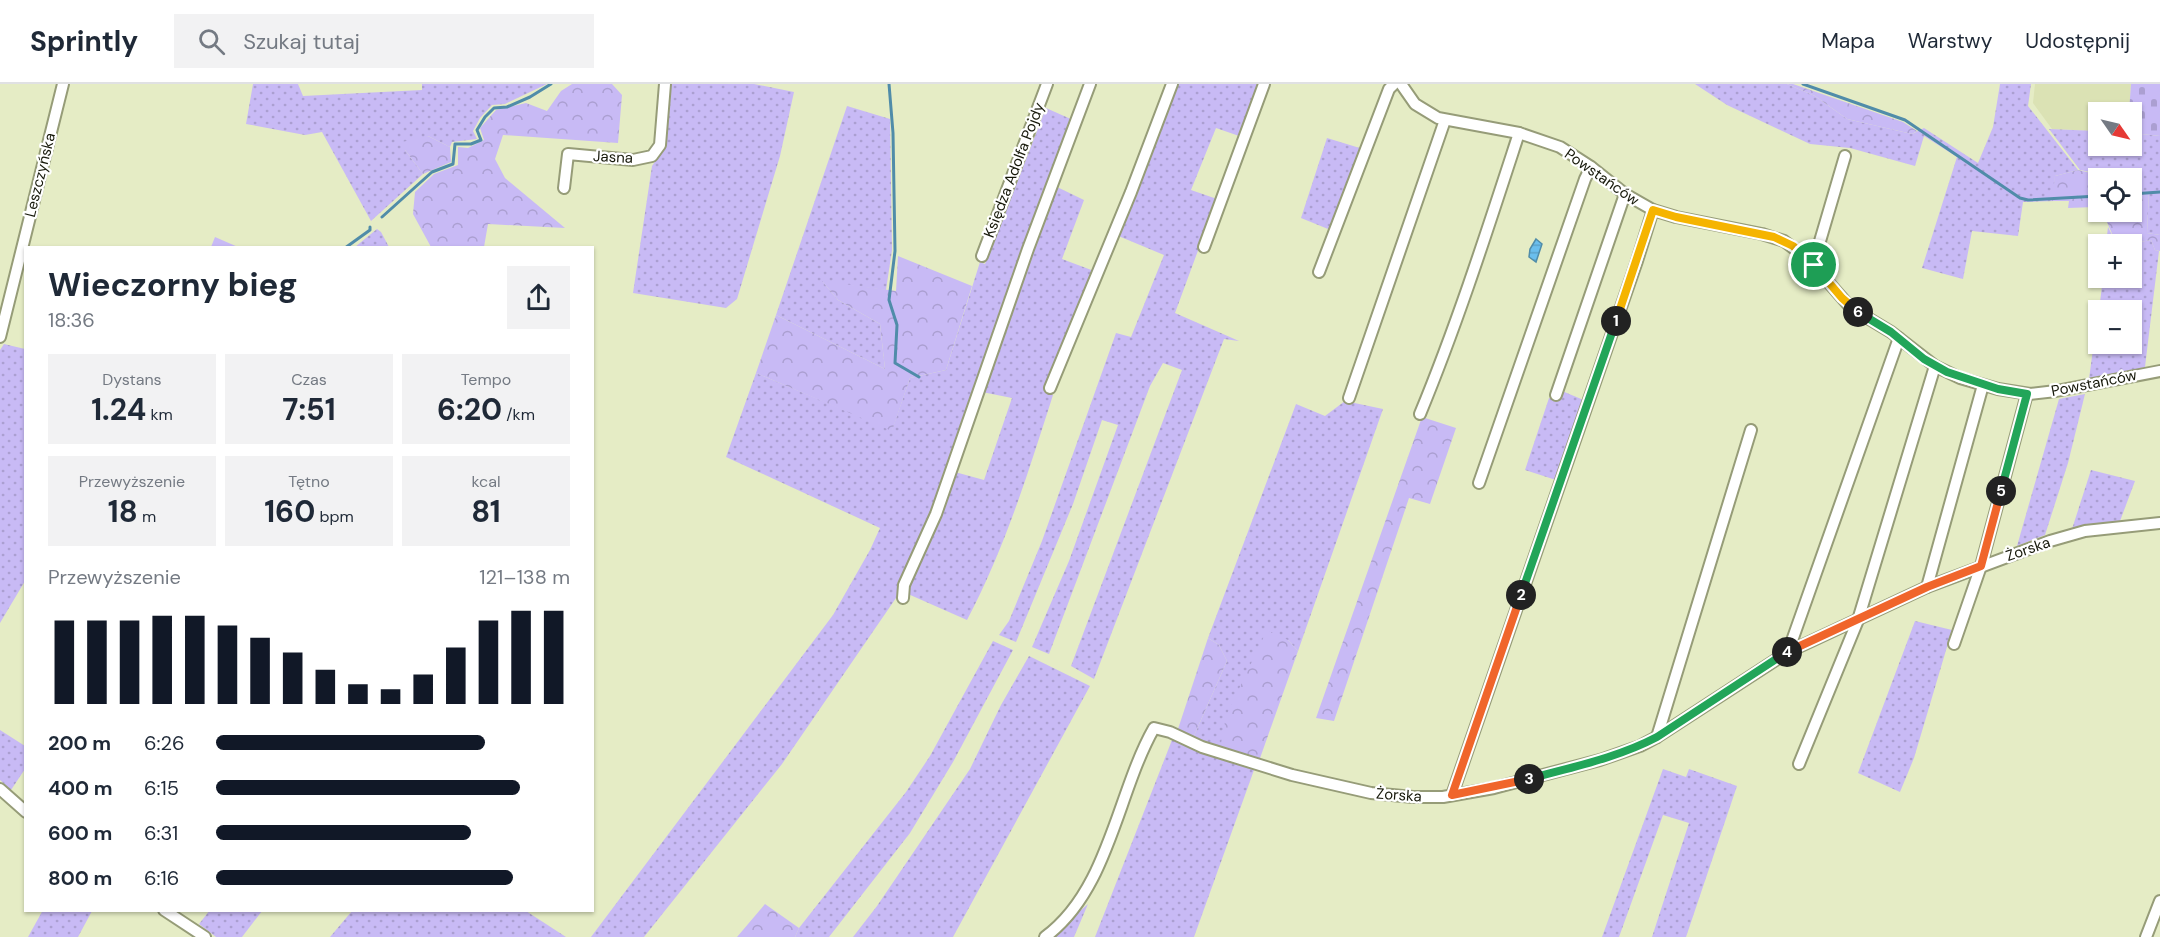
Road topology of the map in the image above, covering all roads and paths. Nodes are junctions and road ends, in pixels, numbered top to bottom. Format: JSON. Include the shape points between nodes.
{"nodes":[{"id":1,"x":63,"y":84,"type":"edge"},
{"id":2,"x":664,"y":84,"type":"edge"},
{"id":3,"x":1047,"y":84,"type":"edge"},
{"id":4,"x":1090,"y":84,"type":"edge"},
{"id":5,"x":1172,"y":84,"type":"edge"},
{"id":6,"x":1264,"y":84,"type":"edge"},
{"id":7,"x":1394,"y":84,"type":"edge"},
{"id":8,"x":1401,"y":84,"type":"edge"},
{"id":9,"x":1445,"y":120,"type":"junction"},
{"id":10,"x":1519,"y":133,"type":"junction"},
{"id":11,"x":1845,"y":156,"type":"dead end"},
{"id":12,"x":1591,"y":167,"type":"junction"},
{"id":13,"x":564,"y":188,"type":"dead end"},
{"id":14,"x":1625,"y":194,"type":"junction"},
{"id":15,"x":1653,"y":210,"type":"junction"},
{"id":16,"x":1204,"y":247,"type":"dead end"},
{"id":17,"x":982,"y":256,"type":"dead end"},
{"id":18,"x":1814,"y":265,"type":"junction"},
{"id":19,"x":1319,"y":272,"type":"dead end"},
{"id":20,"x":0,"y":337,"type":"edge"},
{"id":21,"x":1899,"y":338,"type":"junction"},
{"id":22,"x":1935,"y":366,"type":"junction"},
{"id":23,"x":2160,"y":371,"type":"edge"},
{"id":24,"x":1983,"y":385,"type":"junction"},
{"id":25,"x":1050,"y":388,"type":"dead end"},
{"id":26,"x":2027,"y":394,"type":"junction"},
{"id":27,"x":1556,"y":395,"type":"dead end"},
{"id":28,"x":1349,"y":398,"type":"dead end"},
{"id":29,"x":1420,"y":414,"type":"dead end"},
{"id":30,"x":1751,"y":430,"type":"dead end"},
{"id":31,"x":1479,"y":483,"type":"dead end"},
{"id":32,"x":2160,"y":523,"type":"edge"},
{"id":33,"x":1981,"y":566,"type":"junction"},
{"id":34,"x":1927,"y":587,"type":"junction"},
{"id":35,"x":903,"y":598,"type":"dead end"},
{"id":36,"x":1858,"y":620,"type":"junction"},
{"id":37,"x":1954,"y":644,"type":"dead end"},
{"id":38,"x":1788,"y":652,"type":"junction"},
{"id":39,"x":1657,"y":737,"type":"junction"},
{"id":40,"x":1800,"y":764,"type":"dead end"},
{"id":41,"x":0,"y":789,"type":"edge"},
{"id":42,"x":1452,"y":795,"type":"junction"},
{"id":43,"x":24,"y":810,"type":"edge"},
{"id":44,"x":2160,"y":900,"type":"edge"},
{"id":45,"x":167,"y":912,"type":"edge"},
{"id":46,"x":205,"y":937,"type":"edge"},
{"id":47,"x":1045,"y":937,"type":"edge"},
{"id":48,"x":2146,"y":937,"type":"edge"}],
"edges":[{"from":1,"to":20,"type":"street","name":"Leszczyńska"},
{"from":2,"to":13,"type":"street","name":"Jasna","via":[[660,145],[652,156],[633,160],[568,154]]},
{"from":3,"to":17,"type":"street","name":"Księdza Adolfa Pojdy"},
{"from":4,"to":35,"type":"street","via":[[936,514],[904,585]]},
{"from":5,"to":25,"type":"street"},
{"from":6,"to":16,"type":"street"},
{"from":7,"to":19,"type":"street"},
{"from":8,"to":9,"type":"street","name":"Powstańców","via":[[1415,104]]},
{"from":9,"to":10,"type":"street","name":"Powstańców"},
{"from":9,"to":28,"type":"street"},
{"from":10,"to":12,"type":"street","name":"Powstańców","via":[[1560,147]]},
{"from":10,"to":29,"type":"street"},
{"from":11,"to":18,"type":"street"},
{"from":12,"to":14,"type":"street","name":"Powstańców"},
{"from":12,"to":31,"type":"street"},
{"from":14,"to":15,"type":"street","name":"Powstańców"},
{"from":14,"to":27,"type":"street"},
{"from":15,"to":18,"type":"street","name":"Powstańców","via":[[1774,237],[1793,246]]},
{"from":15,"to":42,"type":"street"},
{"from":18,"to":21,"type":"street","name":"Powstańców","via":[[1851,308]]},
{"from":21,"to":22,"type":"street","name":"Powstańców"},
{"from":21,"to":38,"type":"street"},
{"from":22,"to":24,"type":"street","name":"Powstańców"},
{"from":22,"to":36,"type":"street"},
{"from":23,"to":26,"type":"street","name":"Powstańców"},
{"from":24,"to":26,"type":"street","name":"Powstańców"},
{"from":24,"to":34,"type":"street"},
{"from":26,"to":33,"type":"street"},
{"from":30,"to":39,"type":"street"},
{"from":32,"to":33,"type":"street","name":"Żorska","via":[[2085,531]]},
{"from":33,"to":34,"type":"street","name":"Żorska"},
{"from":33,"to":37,"type":"street"},
{"from":34,"to":36,"type":"street","name":"Żorska"},
{"from":36,"to":38,"type":"street","name":"Żorska"},
{"from":36,"to":40,"type":"street"},
{"from":38,"to":39,"type":"street","name":"Żorska"},
{"from":39,"to":42,"type":"street","name":"Żorska","via":[[1600,760]]},
{"from":41,"to":43,"type":"street"},
{"from":42,"to":47,"type":"street","name":"Żorska","via":[[1391,796],[1292,775],[1154,728],[1142,748],[1127,794],[1084,894],[1067,919]]},
{"from":44,"to":48,"type":"street"},
{"from":45,"to":46,"type":"street"}]}
